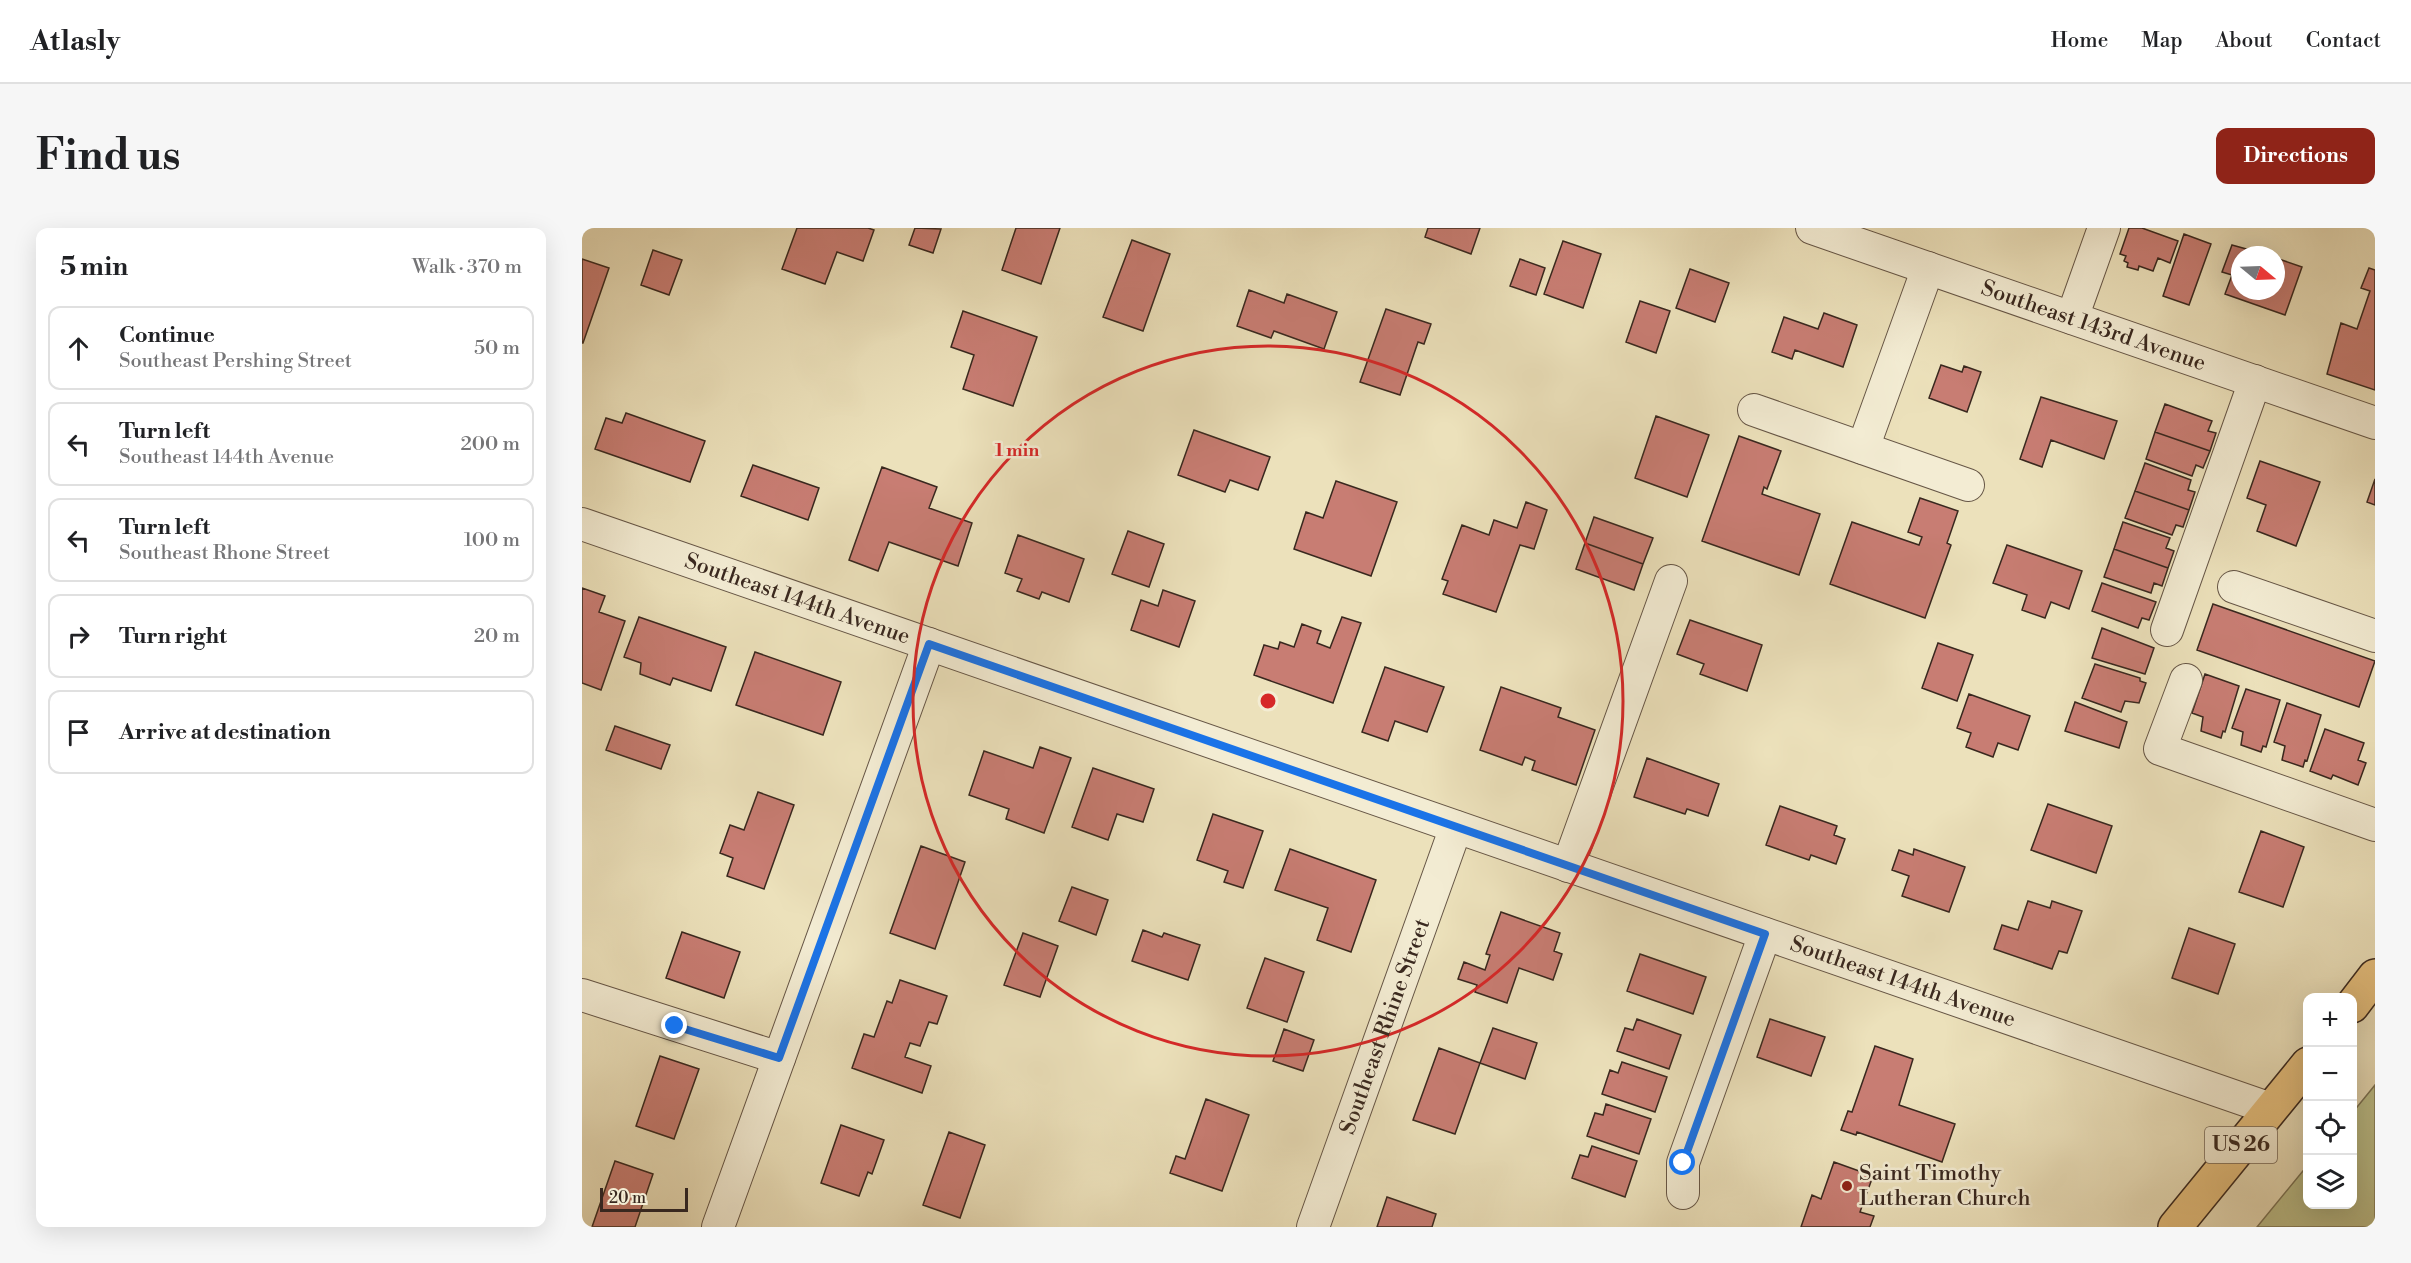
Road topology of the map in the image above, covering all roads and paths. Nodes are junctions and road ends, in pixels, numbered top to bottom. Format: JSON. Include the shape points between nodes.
{"nodes":[{"id":1,"x":1812,"y":228,"type":"edge"},
{"id":2,"x":2104,"y":228,"type":"edge"},
{"id":3,"x":1928,"y":268,"type":"junction"},
{"id":4,"x":2072,"y":318,"type":"junction"},
{"id":5,"x":2255,"y":381,"type":"junction"},
{"id":6,"x":1754,"y":410,"type":"dead end"},
{"id":7,"x":2375,"y":423,"type":"edge"},
{"id":8,"x":1863,"y":448,"type":"junction"},
{"id":9,"x":1968,"y":485,"type":"dead end"},
{"id":10,"x":582,"y":524,"type":"edge"},
{"id":11,"x":1671,"y":581,"type":"dead end"},
{"id":12,"x":2234,"y":587,"type":"dead end"},
{"id":13,"x":2167,"y":630,"type":"dead end"},
{"id":14,"x":2375,"y":636,"type":"edge"},
{"id":15,"x":929,"y":644,"type":"junction"},
{"id":16,"x":2186,"y":680,"type":"dead end"},
{"id":17,"x":2375,"y":825,"type":"edge"},
{"id":18,"x":1456,"y":827,"type":"junction"},
{"id":19,"x":1568,"y":866,"type":"junction"},
{"id":20,"x":1765,"y":934,"type":"junction"},
{"id":21,"x":582,"y":995,"type":"edge"},
{"id":22,"x":779,"y":1058,"type":"junction"},
{"id":23,"x":2303,"y":1069,"type":"edge"},
{"id":24,"x":2271,"y":1109,"type":"junction"},
{"id":25,"x":1683,"y":1193,"type":"dead end"},
{"id":26,"x":718,"y":1227,"type":"edge"},
{"id":27,"x":1313,"y":1227,"type":"edge"},
{"id":28,"x":2175,"y":1227,"type":"edge"}],
"edges":[{"from":1,"to":3,"type":"street","name":"Southeast 143rd Avenue"},
{"from":2,"to":4,"type":"street"},
{"from":3,"to":4,"type":"street","name":"Southeast 143rd Avenue"},
{"from":3,"to":8,"type":"street"},
{"from":4,"to":5,"type":"street","name":"Southeast 143rd Avenue"},
{"from":5,"to":7,"type":"street","name":"Southeast 143rd Avenue"},
{"from":5,"to":13,"type":"street"},
{"from":6,"to":8,"type":"street"},
{"from":8,"to":9,"type":"street"},
{"from":10,"to":15,"type":"street","name":"Southeast 144th Avenue"},
{"from":11,"to":19,"type":"street"},
{"from":12,"to":14,"type":"street"},
{"from":15,"to":18,"type":"street","name":"Southeast 144th Avenue"},
{"from":15,"to":22,"type":"street"},
{"from":16,"to":17,"type":"street","via":[[2160,749]]},
{"from":18,"to":19,"type":"street","name":"Southeast 144th Avenue"},
{"from":18,"to":27,"type":"street","name":"Southeast Rhine Street"},
{"from":19,"to":20,"type":"street","name":"Southeast 144th Avenue"},
{"from":20,"to":24,"type":"street","name":"Southeast 144th Avenue"},
{"from":20,"to":25,"type":"street","via":[[1683,1163]]},
{"from":21,"to":22,"type":"street"},
{"from":22,"to":26,"type":"street"},
{"from":23,"to":24,"type":"main road","number":"US 26"},
{"from":24,"to":28,"type":"main road","number":"US 26"}]}
